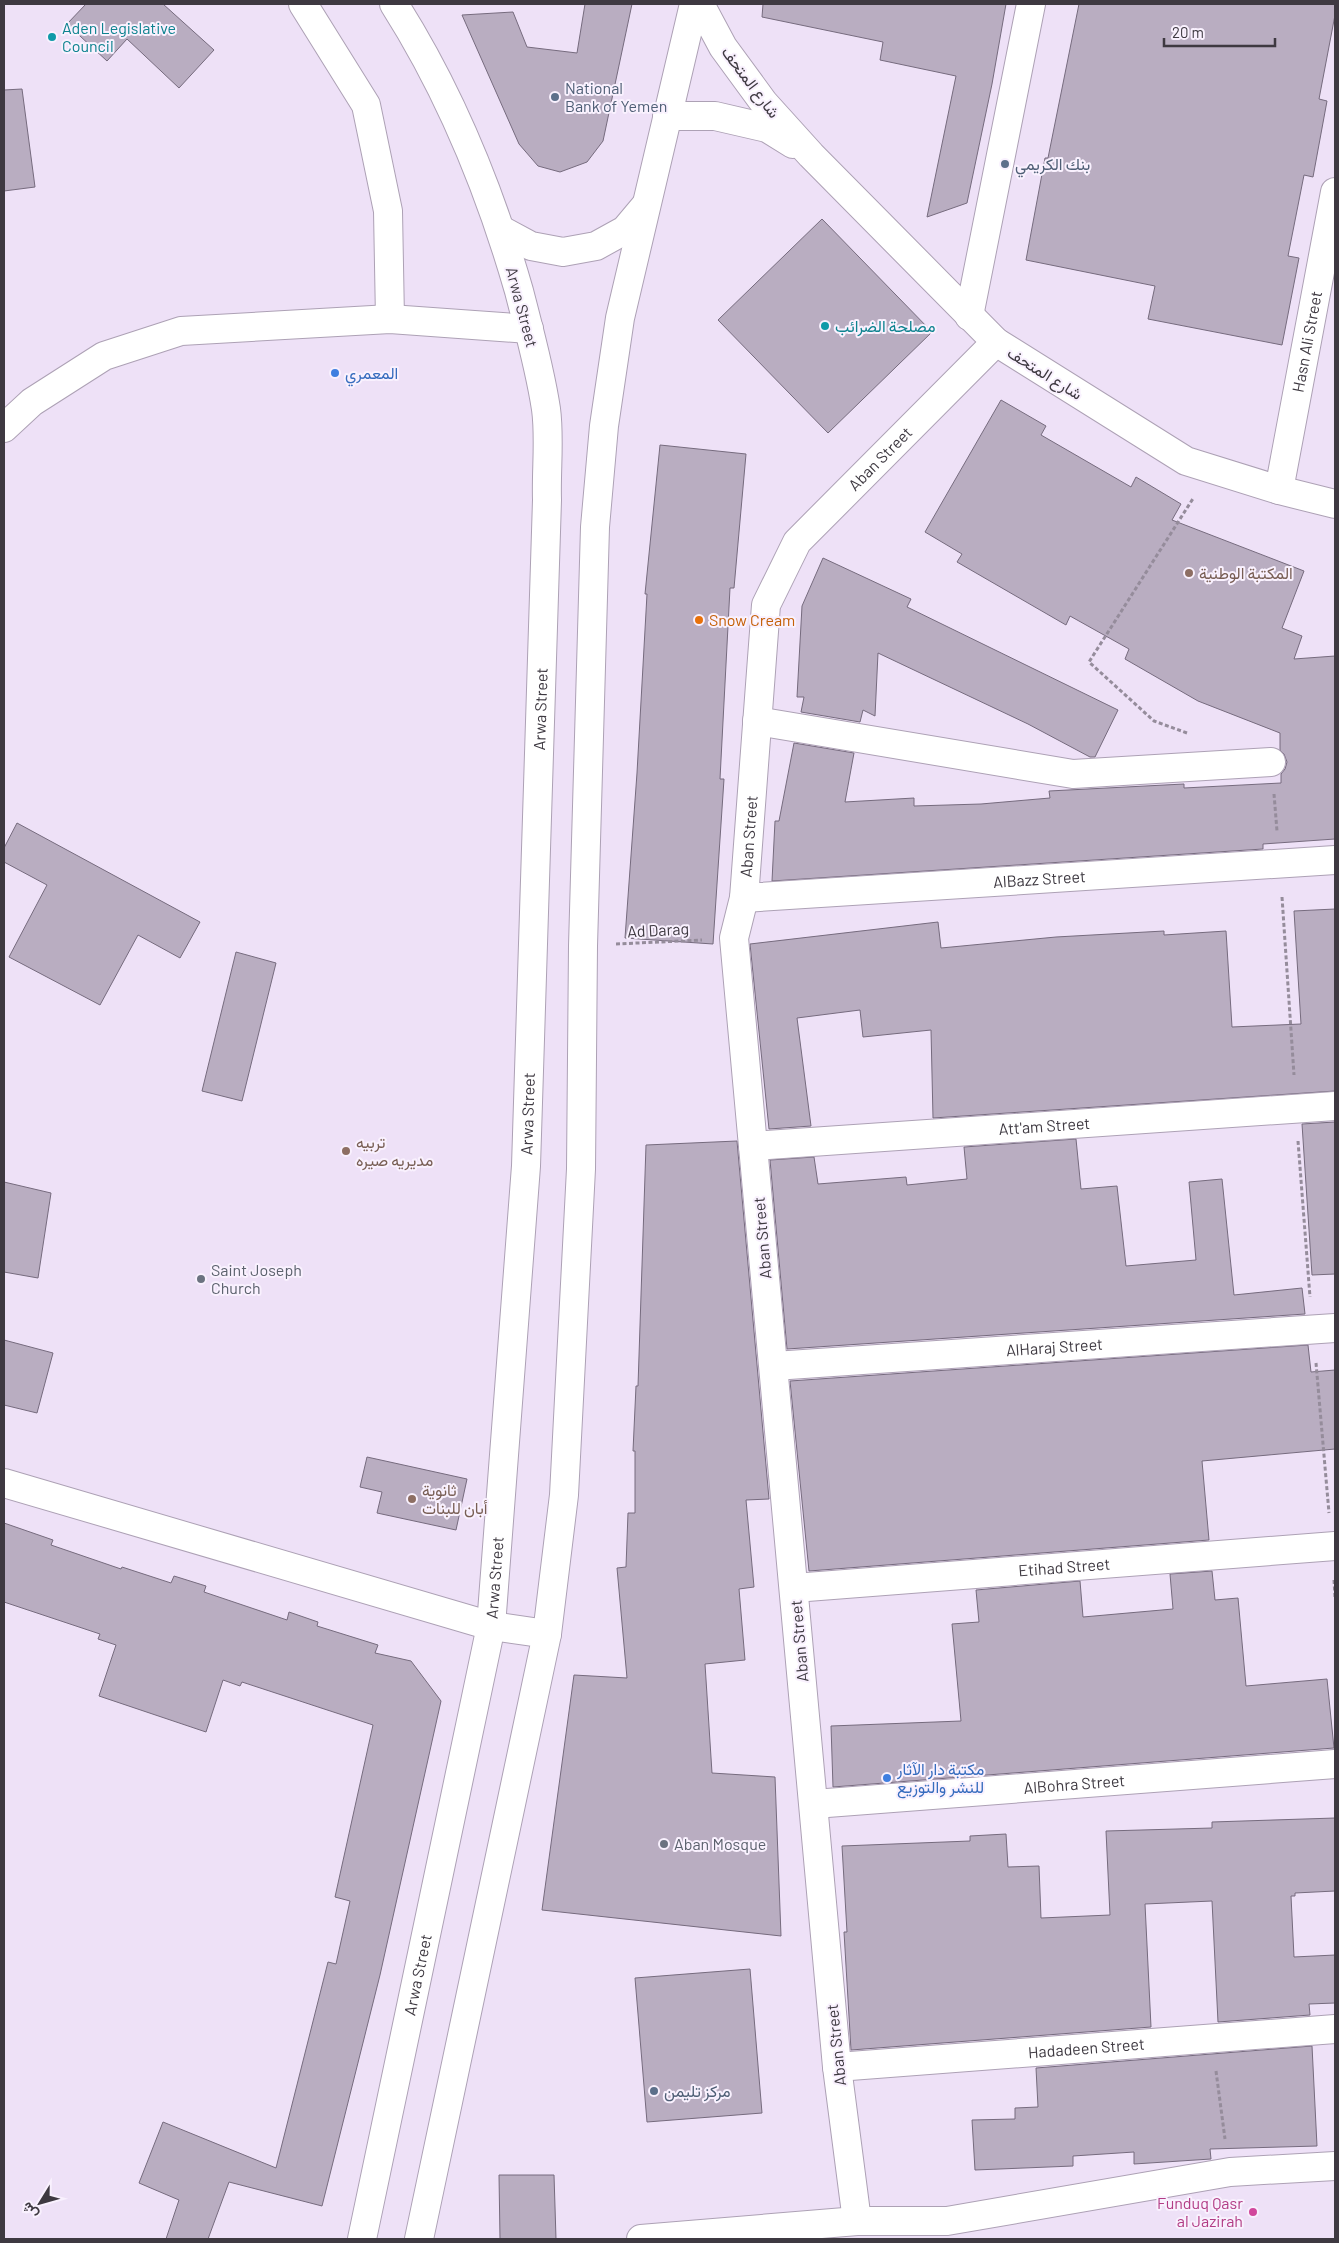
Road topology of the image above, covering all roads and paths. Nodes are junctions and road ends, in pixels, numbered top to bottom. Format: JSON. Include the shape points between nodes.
{"nodes":[{"id":1,"x":303,"y":4,"type":"edge"},
{"id":2,"x":394,"y":4,"type":"edge"},
{"id":3,"x":694,"y":4,"type":"edge"},
{"id":4,"x":700,"y":4,"type":"edge"},
{"id":5,"x":1031,"y":4,"type":"edge"},
{"id":6,"x":667,"y":116,"type":"junction"},
{"id":7,"x":811,"y":155,"type":"junction"},
{"id":8,"x":1335,"y":192,"type":"edge"},
{"id":9,"x":646,"y":204,"type":"junction"},
{"id":10,"x":501,"y":230,"type":"junction"},
{"id":11,"x":969,"y":316,"type":"junction"},
{"id":12,"x":390,"y":319,"type":"junction"},
{"id":13,"x":529,"y":329,"type":"junction"},
{"id":14,"x":996,"y":342,"type":"junction"},
{"id":15,"x":4,"y":428,"type":"edge"},
{"id":16,"x":1212,"y":469,"type":"junction"},
{"id":17,"x":1279,"y":490,"type":"junction"},
{"id":18,"x":1335,"y":504,"type":"edge"},
{"id":19,"x":757,"y":721,"type":"junction"},
{"id":20,"x":1190,"y":734,"type":"dead end"},
{"id":21,"x":1271,"y":762,"type":"joint"},
{"id":22,"x":1335,"y":860,"type":"edge"},
{"id":23,"x":1279,"y":864,"type":"junction"},
{"id":24,"x":744,"y":898,"type":"junction"},
{"id":25,"x":734,"y":938,"type":"junction"},
{"id":26,"x":583,"y":946,"type":"junction"},
{"id":27,"x":1335,"y":1106,"type":"edge"},
{"id":28,"x":1296,"y":1108,"type":"junction"},
{"id":29,"x":754,"y":1146,"type":"junction"},
{"id":30,"x":1324,"y":1329,"type":"edge"},
{"id":31,"x":774,"y":1366,"type":"junction"},
{"id":32,"x":4,"y":1483,"type":"edge"},
{"id":33,"x":1334,"y":1546,"type":"edge"},
{"id":34,"x":794,"y":1588,"type":"junction"},
{"id":35,"x":1335,"y":1597,"type":"edge"},
{"id":36,"x":491,"y":1626,"type":"junction"},
{"id":37,"x":547,"y":1634,"type":"junction"},
{"id":38,"x":1335,"y":1764,"type":"edge"},
{"id":39,"x":814,"y":1804,"type":"junction"},
{"id":40,"x":1335,"y":2029,"type":"edge"},
{"id":41,"x":1211,"y":2038,"type":"junction"},
{"id":42,"x":837,"y":2067,"type":"junction"},
{"id":43,"x":1335,"y":2166,"type":"edge"},
{"id":44,"x":1230,"y":2172,"type":"junction"},
{"id":45,"x":857,"y":2221,"type":"junction"},
{"id":46,"x":950,"y":2230,"type":"edge"},
{"id":47,"x":362,"y":2239,"type":"edge"},
{"id":48,"x":419,"y":2239,"type":"edge"},
{"id":49,"x":641,"y":2239,"type":"edge"}],
"edges":[{"from":1,"to":12,"type":"street","via":[[366,105],[388,211]]},
{"from":2,"to":10,"type":"street","name":"Arwa Street","via":[[463,133]]},
{"from":3,"to":6,"type":"street"},
{"from":4,"to":7,"type":"street","name":"شارع المتحف","via":[[723,47],[764,104]]},
{"from":5,"to":11,"type":"street"},
{"from":6,"to":7,"type":"street","name":"شارع المتحف","via":[[715,116],[766,128]]},
{"from":6,"to":9,"type":"street"},
{"from":7,"to":11,"type":"street","name":"شارع المتحف"},
{"from":8,"to":17,"type":"street","name":"Hasn Ali Street"},
{"from":9,"to":10,"type":"street","via":[[625,230],[596,246],[571,251],[530,246]]},
{"from":9,"to":26,"type":"street","via":[[620,318],[604,426],[595,527]]},
{"from":10,"to":13,"type":"street","name":"Arwa Street"},
{"from":11,"to":14,"type":"street","name":"شارع المتحف"},
{"from":12,"to":13,"type":"street"},
{"from":12,"to":15,"type":"street","via":[[181,331],[104,356],[32,402]]},
{"from":13,"to":36,"type":"street","name":"Arwa Street","via":[[546,410],[547,500],[526,1166]]},
{"from":14,"to":16,"type":"street","name":"شارع المتحف","via":[[1186,461]]},
{"from":14,"to":19,"type":"street","name":"Aban Street","via":[[797,542],[766,605]]},
{"from":16,"to":17,"type":"street","name":"شارع المتحف"},
{"from":16,"to":20,"type":"path","via":[[1089,662],[1154,721]]},
{"from":17,"to":18,"type":"street","name":"شارع المتحف"},
{"from":19,"to":21,"type":"street","via":[[1073,774]]},
{"from":19,"to":24,"type":"street","name":"Aban Street"},
{"from":21,"to":23,"type":"path"},
{"from":22,"to":23,"type":"street","name":"AlBazz Street"},
{"from":23,"to":24,"type":"street","name":"AlBazz Street"},
{"from":23,"to":28,"type":"path"},
{"from":24,"to":25,"type":"street","name":"Aban Street"},
{"from":25,"to":26,"type":"path","name":"Ad Darag"},
{"from":25,"to":29,"type":"street","name":"Aban Street"},
{"from":26,"to":37,"type":"street","via":[[579,1209],[564,1495]]},
{"from":27,"to":28,"type":"street","name":"Att'am Street"},
{"from":28,"to":29,"type":"street","name":"Att'am Street"},
{"from":28,"to":30,"type":"path"},
{"from":29,"to":31,"type":"street","name":"Aban Street"},
{"from":30,"to":31,"type":"street","name":"AlHaraj Street"},
{"from":30,"to":33,"type":"path"},
{"from":31,"to":34,"type":"street","name":"Aban Street"},
{"from":32,"to":36,"type":"street"},
{"from":33,"to":34,"type":"street","name":"Etihad Street"},
{"from":33,"to":35,"type":"path"},
{"from":34,"to":39,"type":"street","name":"Aban Street"},
{"from":36,"to":37,"type":"street"},
{"from":36,"to":47,"type":"street","name":"Arwa Street"},
{"from":37,"to":48,"type":"street"},
{"from":38,"to":39,"type":"street","name":"AlBohra Street"},
{"from":39,"to":42,"type":"street","name":"Aban Street"},
{"from":40,"to":41,"type":"street","name":"Hadadeen Street"},
{"from":41,"to":42,"type":"street","name":"Hadadeen Street"},
{"from":41,"to":44,"type":"path"},
{"from":42,"to":45,"type":"street","name":"Aban Street"},
{"from":43,"to":44,"type":"street"},
{"from":44,"to":46,"type":"street"},
{"from":45,"to":46,"type":"street"},
{"from":45,"to":49,"type":"street"}]}
